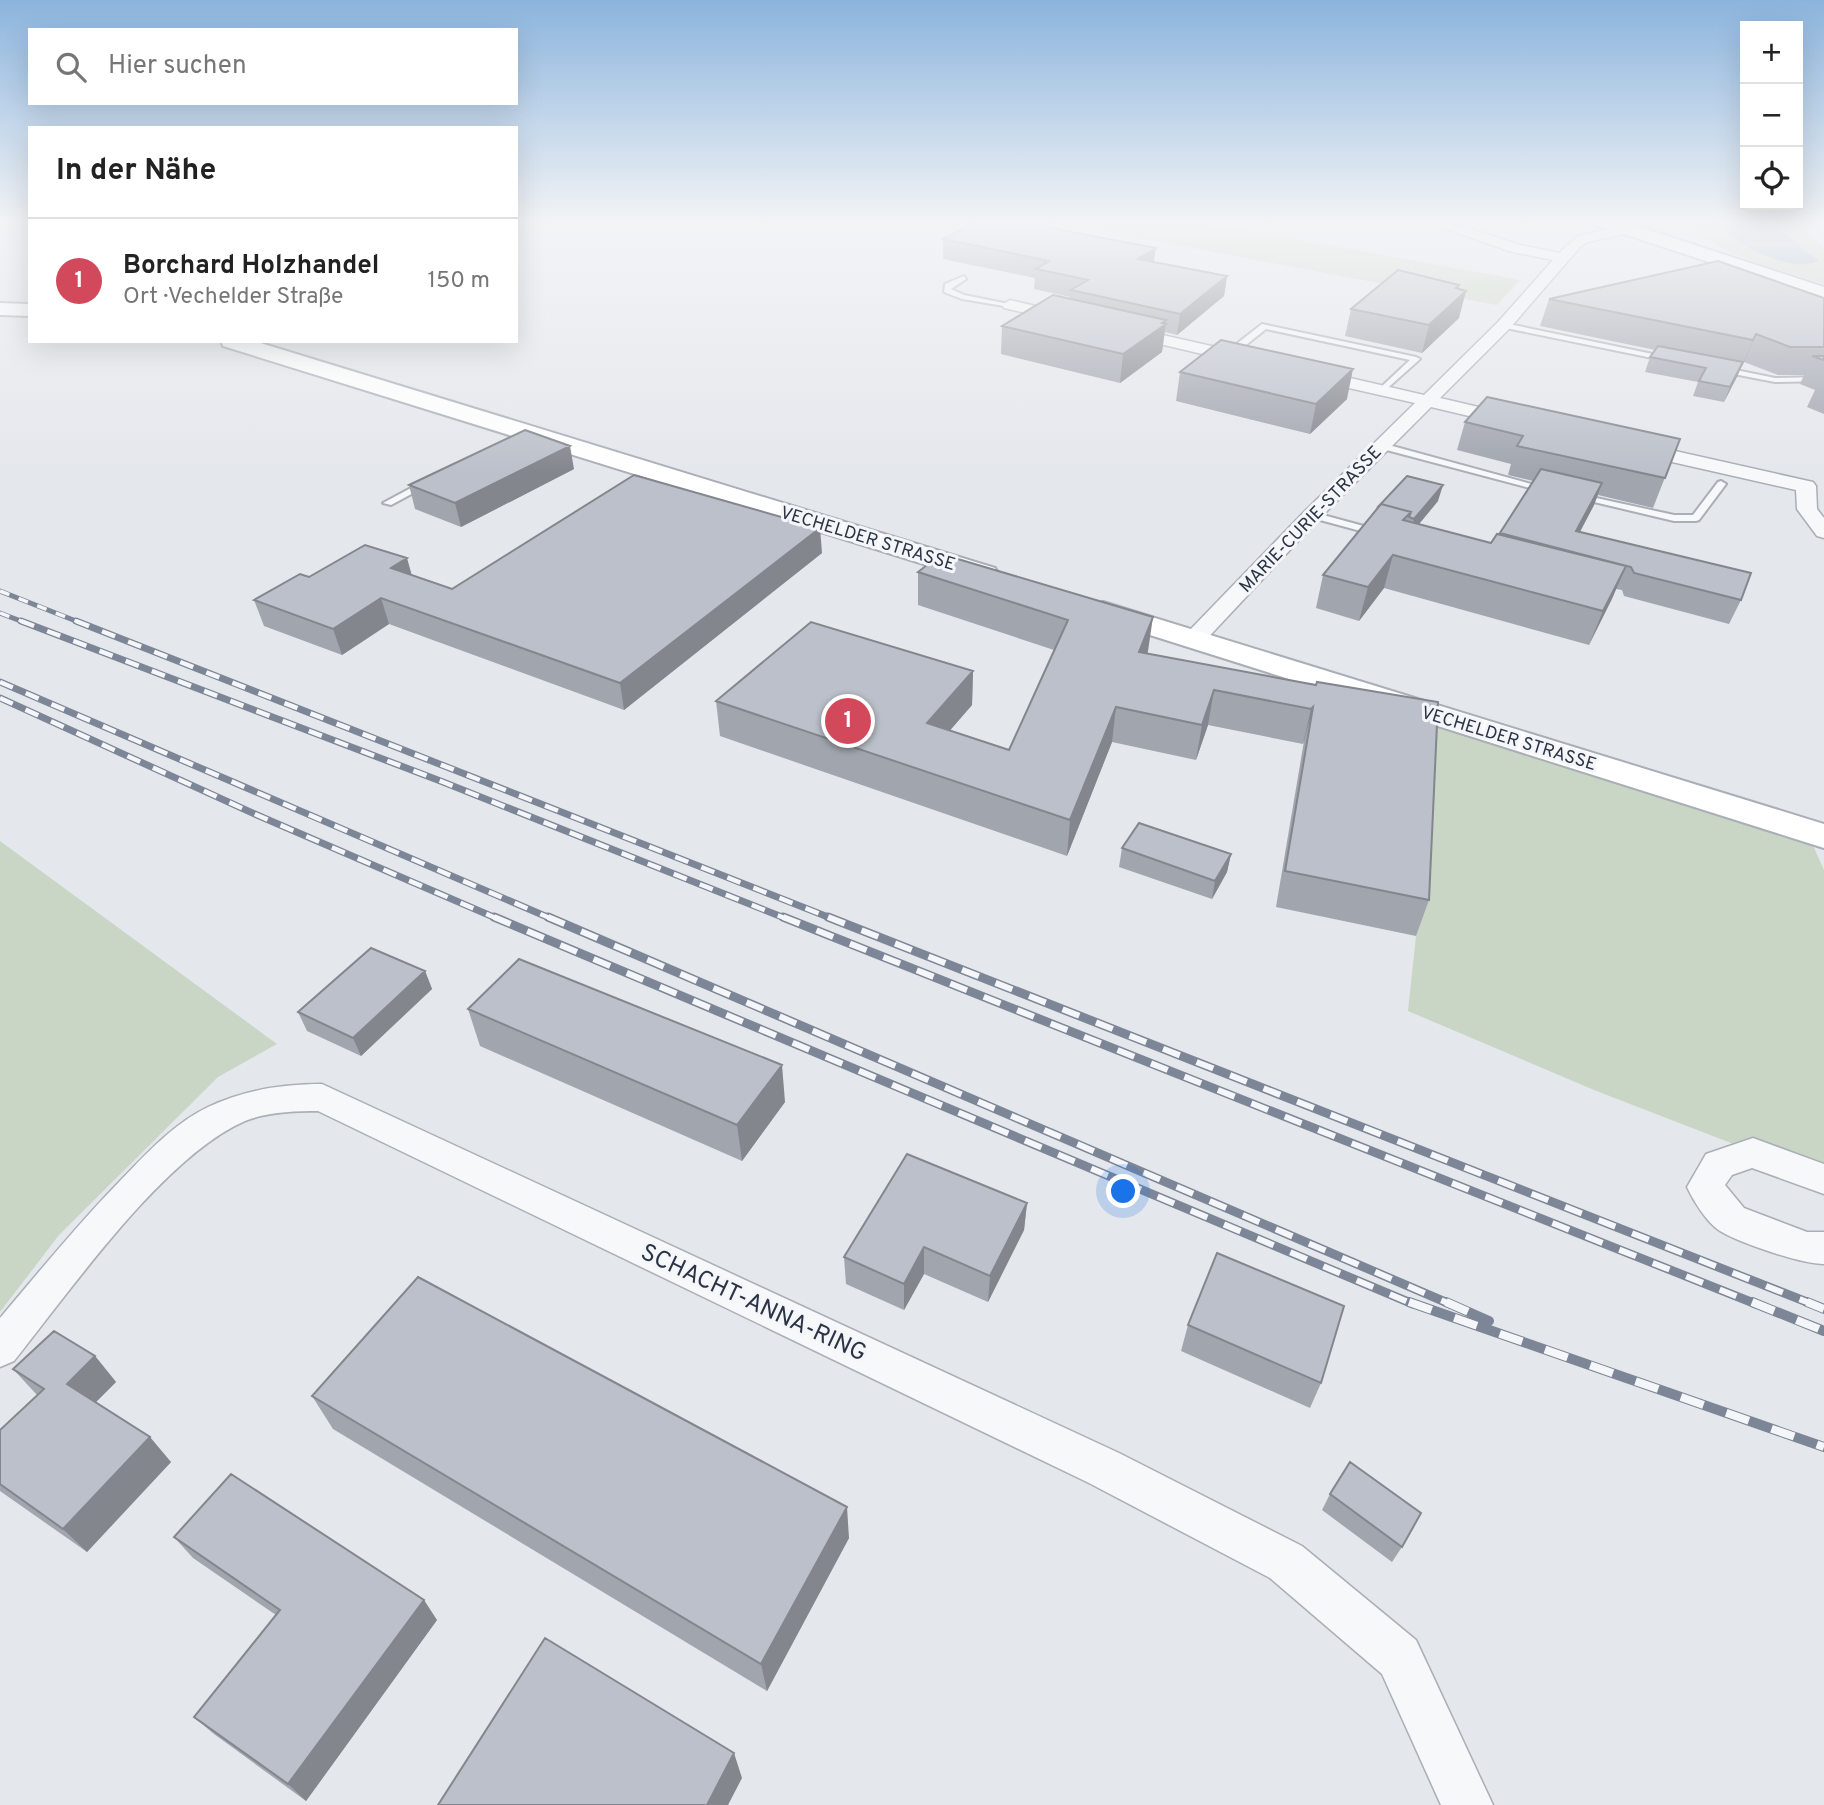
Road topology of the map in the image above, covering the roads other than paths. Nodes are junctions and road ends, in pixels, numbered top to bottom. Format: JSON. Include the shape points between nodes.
{"nodes":[{"id":1,"x":1005,"y":304,"type":"edge"},
{"id":2,"x":1522,"y":304,"type":"edge"},
{"id":3,"x":1010,"y":305,"type":"joint"},
{"id":4,"x":0,"y":309,"type":"edge"},
{"id":5,"x":28,"y":310,"type":"edge"},
{"id":6,"x":1078,"y":321,"type":"edge"},
{"id":7,"x":1504,"y":325,"type":"junction"},
{"id":8,"x":1105,"y":327,"type":"edge"},
{"id":9,"x":238,"y":343,"type":"edge"},
{"id":10,"x":1228,"y":355,"type":"junction"},
{"id":11,"x":1682,"y":362,"type":"edge"},
{"id":12,"x":1264,"y":363,"type":"edge"},
{"id":13,"x":1709,"y":367,"type":"edge"},
{"id":14,"x":1288,"y":369,"type":"edge"},
{"id":15,"x":1824,"y":379,"type":"edge"},
{"id":16,"x":1382,"y":391,"type":"junction"},
{"id":17,"x":1427,"y":401,"type":"junction"},
{"id":18,"x":1535,"y":425,"type":"edge"},
{"id":19,"x":1616,"y":444,"type":"edge"},
{"id":20,"x":1382,"y":446,"type":"junction"},
{"id":21,"x":435,"y":480,"type":"edge"},
{"id":22,"x":1721,"y":484,"type":"dead end"},
{"id":23,"x":388,"y":503,"type":"dead end"},
{"id":24,"x":1312,"y":515,"type":"junction"},
{"id":25,"x":1824,"y":532,"type":"edge"},
{"id":26,"x":1391,"y":536,"type":"edge"},
{"id":27,"x":1006,"y":581,"type":"edge"},
{"id":28,"x":1085,"y":606,"type":"edge"},
{"id":29,"x":1194,"y":639,"type":"junction"},
{"id":30,"x":1824,"y":836,"type":"edge"},
{"id":31,"x":1824,"y":1179,"type":"edge"},
{"id":32,"x":1824,"y":1248,"type":"edge"},
{"id":33,"x":0,"y":1348,"type":"edge"},
{"id":34,"x":1466,"y":1805,"type":"edge"}],
"edges":[{"from":1,"to":3,"type":"lane"},
{"from":2,"to":7,"type":"street","name":"MARIE-CURIE-STRASSE"},
{"from":3,"to":6,"type":"street"},
{"from":4,"to":5,"type":"main road"},
{"from":7,"to":11,"type":"lane"},
{"from":7,"to":17,"type":"street","name":"MARIE-CURIE-STRASSE"},
{"from":8,"to":10,"type":"street"},
{"from":9,"to":27,"type":"main road","name":"VECHELDER STRASSE","via":[[522,436]]},
{"from":10,"to":12,"type":"street"},
{"from":10,"to":16,"type":"lane","via":[[1265,326],[1416,359]]},
{"from":13,"to":15,"type":"lane","via":[[1775,380]]},
{"from":14,"to":16,"type":"street"},
{"from":16,"to":17,"type":"street"},
{"from":17,"to":18,"type":"street"},
{"from":17,"to":20,"type":"street","name":"MARIE-CURIE-STRASSE"},
{"from":19,"to":25,"type":"street","via":[[1806,486],[1807,509]]},
{"from":20,"to":22,"type":"lane","via":[[1674,519],[1696,518]]},
{"from":20,"to":24,"type":"street","name":"MARIE-CURIE-STRASSE"},
{"from":21,"to":23,"type":"lane"},
{"from":24,"to":26,"type":"lane"},
{"from":24,"to":29,"type":"street","name":"MARIE-CURIE-STRASSE"},
{"from":28,"to":29,"type":"main road","name":"VECHELDER STRASSE"},
{"from":29,"to":30,"type":"main road","name":"VECHELDER STRASSE"},
{"from":31,"to":32,"type":"street","via":[[1753,1153],[1719,1164],[1705,1187],[1731,1219],[1806,1248]]},
{"from":33,"to":34,"type":"street","name":"SCHACHT-ANNA-RING","via":[[106,1219],[184,1140],[231,1111],[262,1101],[322,1098],[1104,1468],[1286,1562],[1399,1657]]}]}
